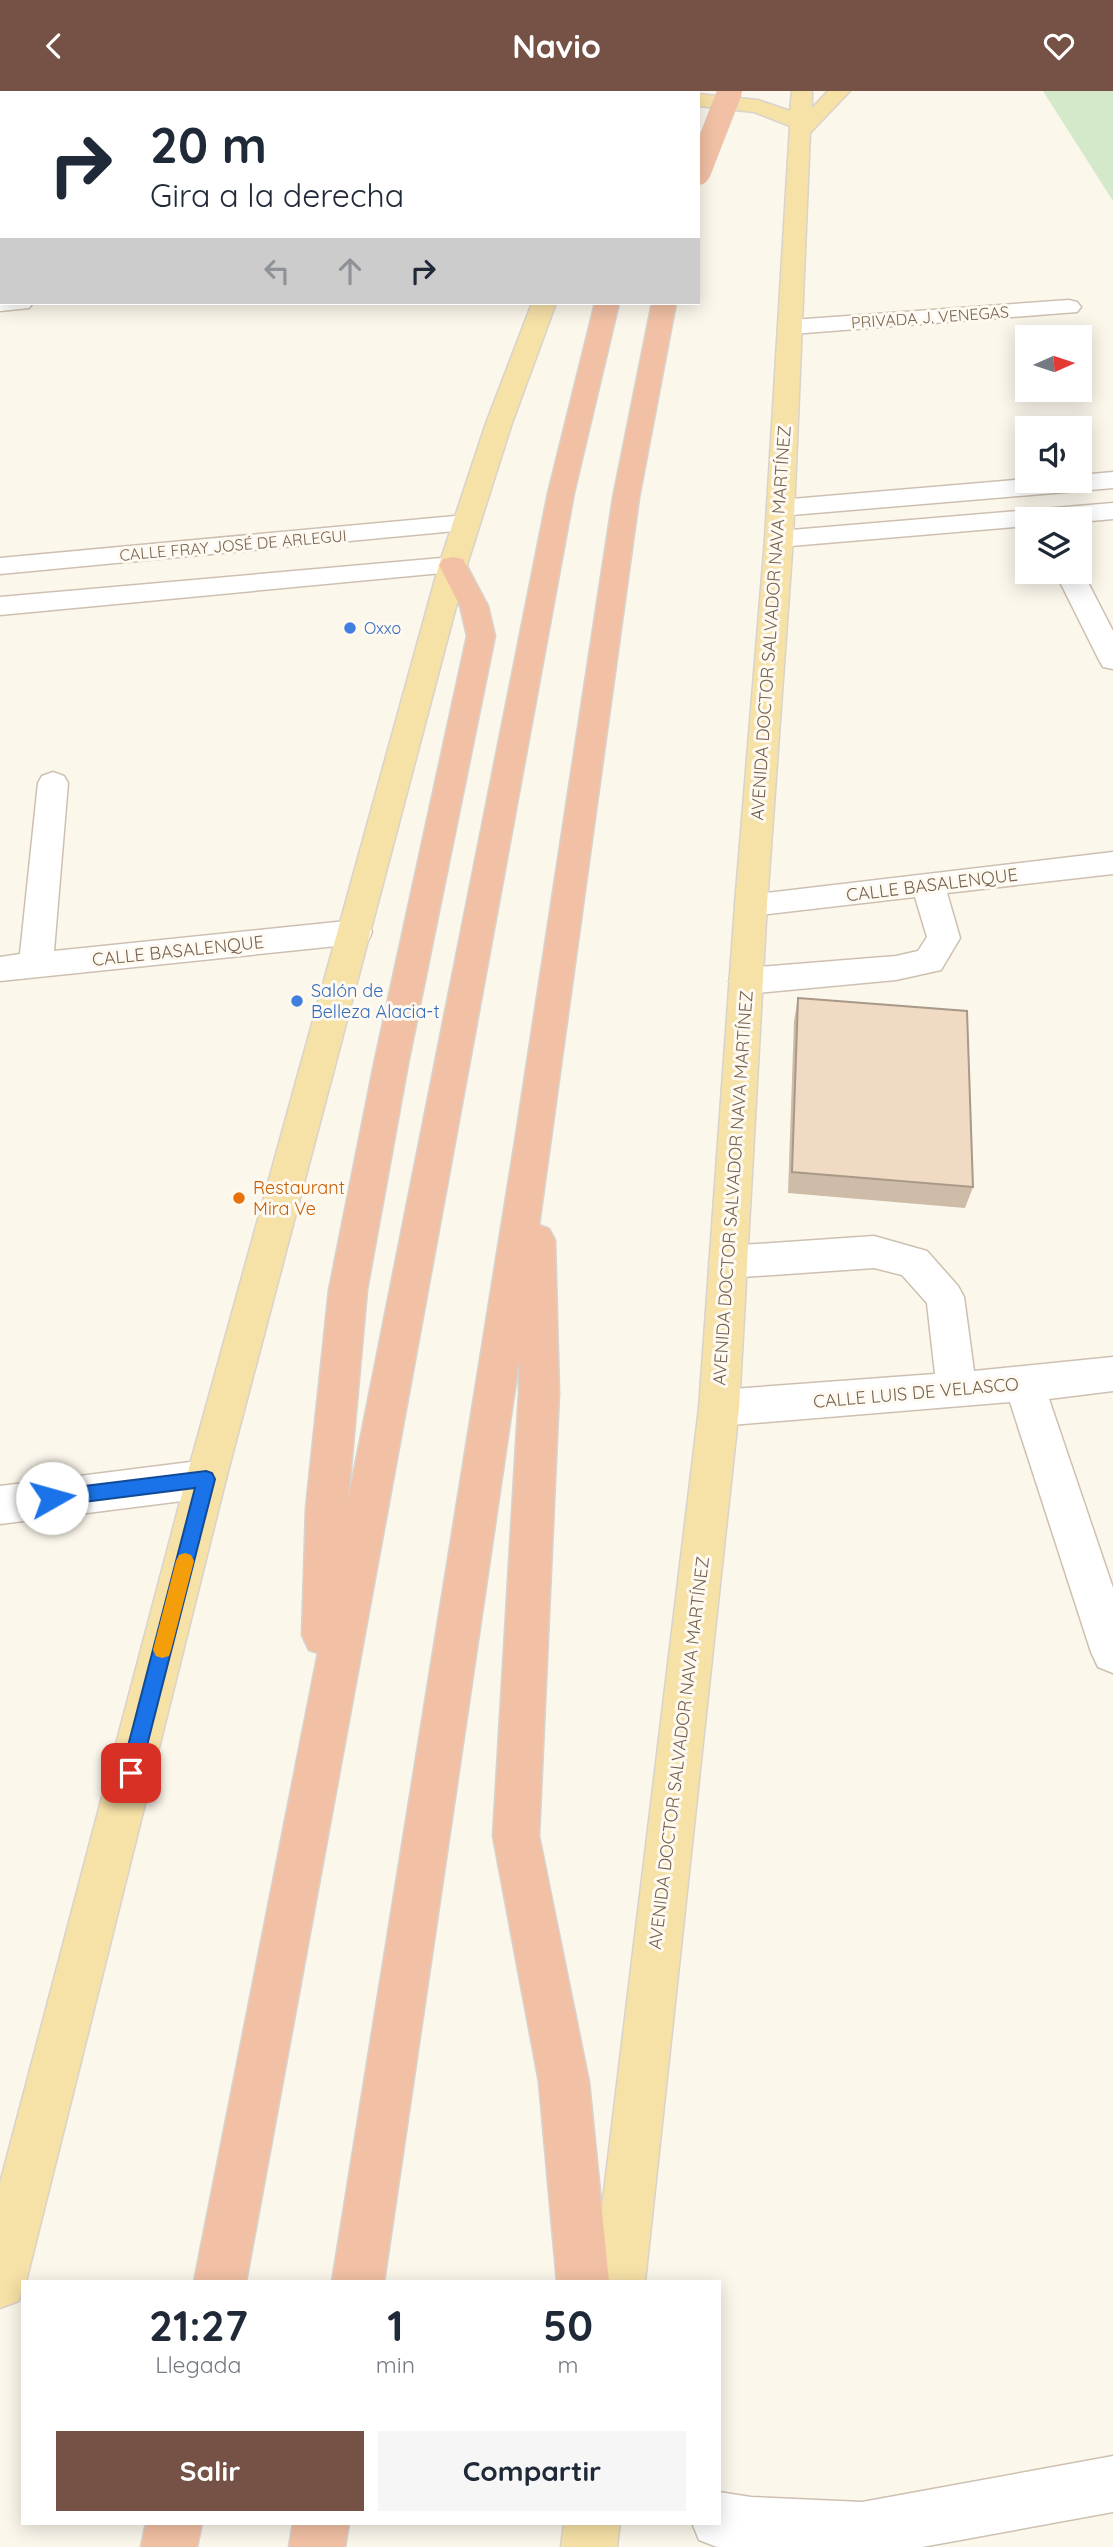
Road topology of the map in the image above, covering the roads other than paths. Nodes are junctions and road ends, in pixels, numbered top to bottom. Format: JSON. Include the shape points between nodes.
{"nodes":[{"id":1,"x":730,"y":91,"type":"edge"},
{"id":2,"x":840,"y":91,"type":"edge"},
{"id":3,"x":700,"y":100,"type":"edge"},
{"id":4,"x":801,"y":115,"type":"edge"},
{"id":5,"x":700,"y":168,"type":"edge"},
{"id":6,"x":543,"y":305,"type":"edge"},
{"id":7,"x":607,"y":305,"type":"edge"},
{"id":8,"x":664,"y":305,"type":"edge"},
{"id":9,"x":1069,"y":307,"type":"dead end"},
{"id":10,"x":792,"y":327,"type":"junction"},
{"id":11,"x":1113,"y":480,"type":"edge"},
{"id":12,"x":1092,"y":482,"type":"edge"},
{"id":13,"x":1015,"y":490,"type":"edge"},
{"id":14,"x":1113,"y":511,"type":"edge"},
{"id":15,"x":1092,"y":513,"type":"edge"},
{"id":16,"x":1015,"y":520,"type":"edge"},
{"id":17,"x":466,"y":523,"type":"junction"},
{"id":18,"x":780,"y":524,"type":"junction"},
{"id":19,"x":453,"y":565,"type":"junction"},
{"id":20,"x":0,"y":566,"type":"edge"},
{"id":21,"x":1075,"y":584,"type":"edge"},
{"id":22,"x":0,"y":606,"type":"edge"},
{"id":23,"x":1113,"y":660,"type":"edge"},
{"id":24,"x":53,"y":783,"type":"dead end"},
{"id":25,"x":1113,"y":863,"type":"edge"},
{"id":26,"x":928,"y":885,"type":"junction"},
{"id":27,"x":751,"y":904,"type":"junction"},
{"id":28,"x":356,"y":932,"type":"junction"},
{"id":29,"x":36,"y":965,"type":"junction"},
{"id":30,"x":0,"y":969,"type":"edge"},
{"id":31,"x":746,"y":981,"type":"junction"},
{"id":32,"x":534,"y":1135,"type":"junction"},
{"id":33,"x":728,"y":1262,"type":"junction"},
{"id":34,"x":1113,"y":1374,"type":"edge"},
{"id":35,"x":1024,"y":1384,"type":"junction"},
{"id":36,"x":957,"y":1390,"type":"junction"},
{"id":37,"x":719,"y":1408,"type":"junction"},
{"id":38,"x":206,"y":1479,"type":"junction"},
{"id":39,"x":0,"y":1505,"type":"edge"},
{"id":40,"x":1113,"y":1652,"type":"edge"},
{"id":41,"x":322,"y":1747,"type":"junction"},
{"id":42,"x":220,"y":2280,"type":"edge"},
{"id":43,"x":358,"y":2280,"type":"edge"},
{"id":44,"x":583,"y":2280,"type":"edge"},
{"id":45,"x":618,"y":2280,"type":"edge"},
{"id":46,"x":0,"y":2282,"type":"edge"},
{"id":47,"x":1113,"y":2484,"type":"edge"},
{"id":48,"x":721,"y":2520,"type":"edge"},
{"id":49,"x":174,"y":2525,"type":"edge"},
{"id":50,"x":321,"y":2525,"type":"edge"},
{"id":51,"x":592,"y":2525,"type":"edge"},
{"id":52,"x":858,"y":2539,"type":"edge"},
{"id":53,"x":169,"y":2547,"type":"edge"},
{"id":54,"x":317,"y":2547,"type":"edge"},
{"id":55,"x":589,"y":2547,"type":"edge"}],
"edges":[{"from":1,"to":5,"type":"highway","bridge":true},
{"from":2,"to":4,"type":"main road"},
{"from":3,"to":4,"type":"main road"},
{"from":4,"to":10,"type":"main road","name":"AVENIDA DOCTOR SALVADOR NAVA MARTÍNEZ"},
{"from":6,"to":17,"type":"main road"},
{"from":7,"to":41,"type":"highway","via":[[562,493]]},
{"from":8,"to":32,"type":"highway","via":[[626,498]]},
{"from":9,"to":10,"type":"street","name":"PRIVADA J. VENEGAS"},
{"from":10,"to":18,"type":"main road","name":"AVENIDA DOCTOR SALVADOR NAVA MARTÍNEZ"},
{"from":11,"to":12,"type":"street"},
{"from":13,"to":18,"type":"street"},
{"from":14,"to":15,"type":"street"},
{"from":16,"to":18,"type":"street"},
{"from":17,"to":19,"type":"main road"},
{"from":17,"to":20,"type":"street","name":"CALLE FRAY JOSÉ DE ARLEGUI"},
{"from":18,"to":27,"type":"main road","name":"AVENIDA DOCTOR SALVADOR NAVA MARTÍNEZ"},
{"from":19,"to":22,"type":"street"},
{"from":19,"to":28,"type":"main road"},
{"from":19,"to":41,"type":"highway","via":[[474,606],[481,636],[348,1290],[327,1508]]},
{"from":21,"to":23,"type":"street"},
{"from":24,"to":29,"type":"street"},
{"from":25,"to":26,"type":"street","name":"CALLE BASALENQUE"},
{"from":26,"to":27,"type":"street","name":"CALLE BASALENQUE"},
{"from":26,"to":31,"type":"street","via":[[944,938],[929,961]]},
{"from":27,"to":31,"type":"main road","name":"AVENIDA DOCTOR SALVADOR NAVA MARTÍNEZ"},
{"from":28,"to":29,"type":"street","name":"CALLE BASALENQUE"},
{"from":28,"to":38,"type":"main road"},
{"from":29,"to":30,"type":"street","name":"CALLE BASALENQUE"},
{"from":31,"to":33,"type":"main road","name":"AVENIDA DOCTOR SALVADOR NAVA MARTÍNEZ"},
{"from":32,"to":43,"type":"highway"},
{"from":32,"to":44,"type":"highway","via":[[539,1392],[516,1836],[564,2082]]},
{"from":33,"to":36,"type":"street","via":[[874,1252],[914,1262],[945,1297]]},
{"from":33,"to":37,"type":"main road","name":"AVENIDA DOCTOR SALVADOR NAVA MARTÍNEZ"},
{"from":34,"to":35,"type":"street","name":"CALLE LUIS DE VELASCO"},
{"from":35,"to":36,"type":"street","name":"CALLE LUIS DE VELASCO"},
{"from":35,"to":40,"type":"street"},
{"from":36,"to":37,"type":"street","name":"CALLE LUIS DE VELASCO"},
{"from":37,"to":45,"type":"main road","name":"AVENIDA DOCTOR SALVADOR NAVA MARTÍNEZ"},
{"from":38,"to":39,"type":"street"},
{"from":38,"to":46,"type":"main road"},
{"from":41,"to":42,"type":"highway"},
{"from":47,"to":52,"type":"street"},
{"from":48,"to":52,"type":"street"},
{"from":49,"to":53,"type":"highway"},
{"from":50,"to":54,"type":"highway"},
{"from":51,"to":55,"type":"main road"}]}
